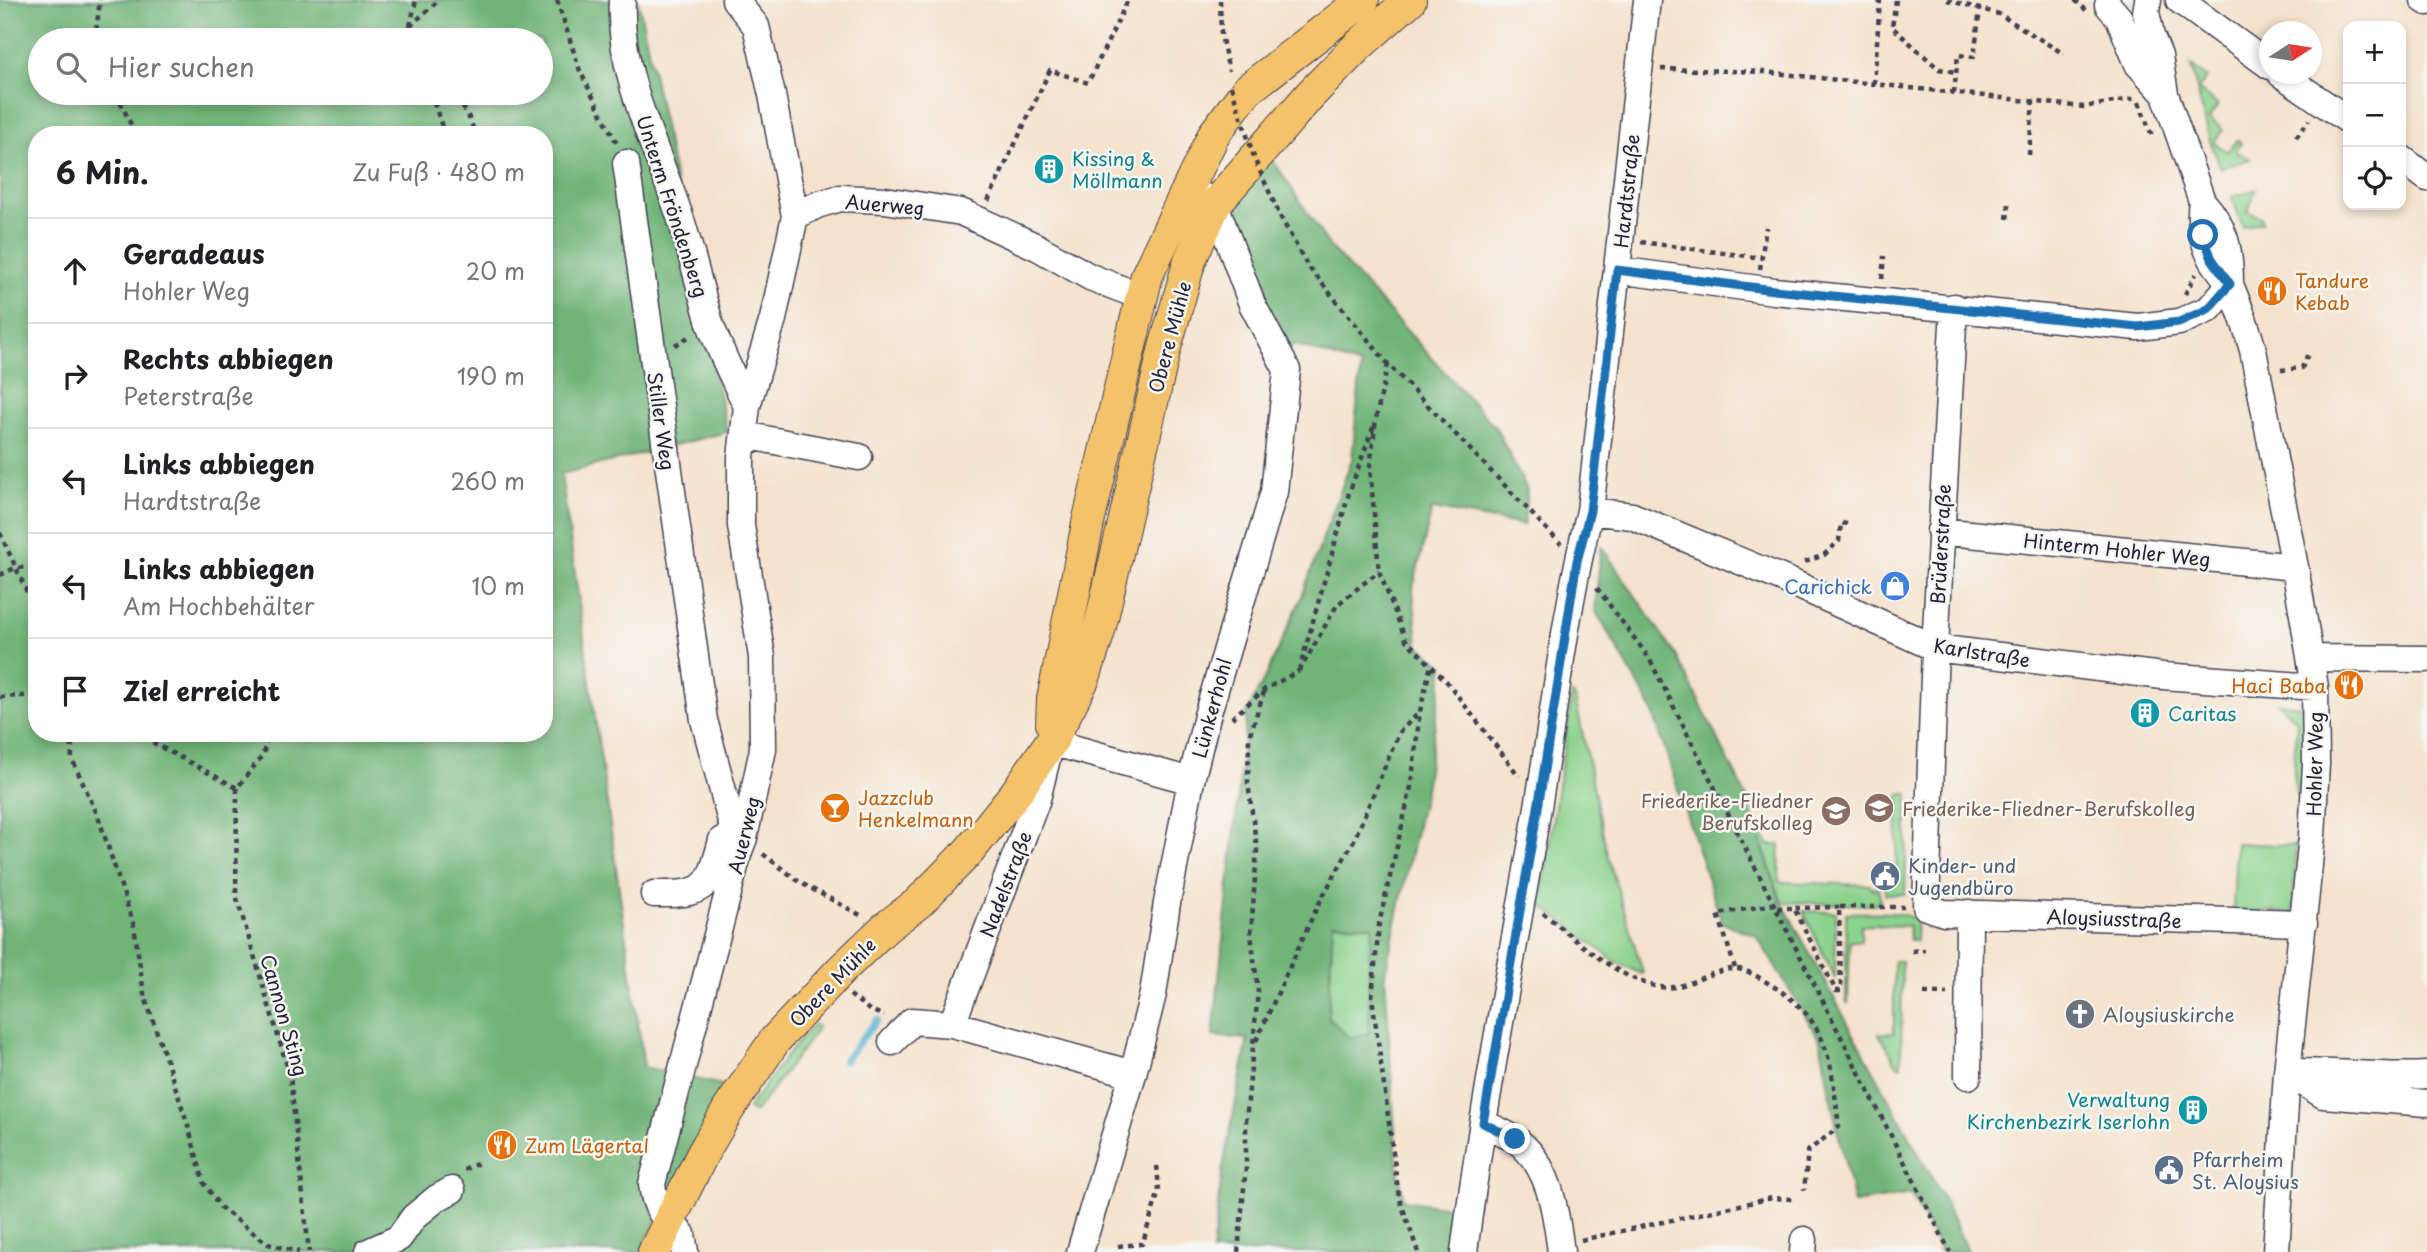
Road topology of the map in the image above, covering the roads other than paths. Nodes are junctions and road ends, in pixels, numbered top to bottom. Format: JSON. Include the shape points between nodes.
{"nodes":[{"id":1,"x":621,"y":0,"type":"edge"},
{"id":2,"x":735,"y":0,"type":"edge"},
{"id":3,"x":1363,"y":0,"type":"edge"},
{"id":4,"x":1410,"y":0,"type":"edge"},
{"id":5,"x":1647,"y":0,"type":"edge"},
{"id":6,"x":2145,"y":0,"type":"edge"},
{"id":7,"x":2179,"y":0,"type":"edge"},
{"id":8,"x":2104,"y":2,"type":"edge"},
{"id":9,"x":2259,"y":58,"type":"edge"},
{"id":10,"x":2296,"y":84,"type":"edge"},
{"id":11,"x":2165,"y":94,"type":"junction"},
{"id":12,"x":2343,"y":117,"type":"edge"},
{"id":13,"x":2406,"y":162,"type":"edge"},
{"id":14,"x":626,"y":163,"type":"road end"},
{"id":15,"x":2427,"y":178,"type":"edge"},
{"id":16,"x":1203,"y":195,"type":"junction"},
{"id":17,"x":795,"y":216,"type":"junction"},
{"id":18,"x":1617,"y":270,"type":"junction"},
{"id":19,"x":2230,"y":284,"type":"junction"},
{"id":20,"x":1142,"y":297,"type":"junction"},
{"id":21,"x":1954,"y":307,"type":"junction"},
{"id":22,"x":2208,"y":309,"type":"junction"},
{"id":23,"x":2246,"y":325,"type":"junction"},
{"id":24,"x":747,"y":406,"type":"junction"},
{"id":25,"x":744,"y":435,"type":"junction"},
{"id":26,"x":859,"y":457,"type":"dead end"},
{"id":27,"x":1590,"y":511,"type":"junction"},
{"id":28,"x":1940,"y":531,"type":"junction"},
{"id":29,"x":2295,"y":567,"type":"junction"},
{"id":30,"x":1935,"y":648,"type":"junction"},
{"id":31,"x":2311,"y":658,"type":"junction"},
{"id":32,"x":2427,"y":659,"type":"edge"},
{"id":33,"x":2315,"y":687,"type":"junction"},
{"id":34,"x":1051,"y":742,"type":"junction"},
{"id":35,"x":1191,"y":782,"type":"junction"},
{"id":36,"x":739,"y":842,"type":"junction"},
{"id":37,"x":654,"y":894,"type":"dead end"},
{"id":38,"x":1926,"y":907,"type":"joint"},
{"id":39,"x":1969,"y":913,"type":"junction"},
{"id":40,"x":2304,"y":923,"type":"junction"},
{"id":41,"x":952,"y":1024,"type":"junction"},
{"id":42,"x":892,"y":1042,"type":"dead end"},
{"id":43,"x":2287,"y":1072,"type":"junction"},
{"id":44,"x":1133,"y":1074,"type":"junction"},
{"id":45,"x":2427,"y":1075,"type":"edge"},
{"id":46,"x":1968,"y":1076,"type":"dead end"},
{"id":47,"x":2427,"y":1103,"type":"edge"},
{"id":48,"x":1483,"y":1123,"type":"junction"},
{"id":49,"x":452,"y":1190,"type":"dead end"},
{"id":50,"x":669,"y":1222,"type":"junction"},
{"id":51,"x":369,"y":1252,"type":"edge"},
{"id":52,"x":654,"y":1252,"type":"edge"},
{"id":53,"x":685,"y":1252,"type":"edge"},
{"id":54,"x":1080,"y":1252,"type":"edge"},
{"id":55,"x":1464,"y":1252,"type":"edge"},
{"id":56,"x":1561,"y":1252,"type":"edge"},
{"id":57,"x":2276,"y":1252,"type":"edge"}],
"edges":[{"from":1,"to":24,"type":"street","name":"Unterm Fröndenberg","via":[[627,65],[681,220],[711,324]]},
{"from":2,"to":17,"type":"street","via":[[756,26]]},
{"from":3,"to":16,"type":"main road","name":"Obere Mühle","via":[[1247,90],[1214,134]]},
{"from":4,"to":16,"type":"main road","name":"Obere Mühle"},
{"from":5,"to":18,"type":"street","name":"Hardtstraße"},
{"from":6,"to":8,"type":"street","via":[[2119,7]]},
{"from":6,"to":11,"type":"street","name":"Hohler Weg"},
{"from":7,"to":9,"type":"street"},
{"from":8,"to":11,"type":"street","name":"Hohler Weg","via":[[2119,18],[2138,64]]},
{"from":10,"to":12,"type":"street"},
{"from":11,"to":19,"type":"street","name":"Hohler Weg","via":[[2202,201],[2203,235],[2212,259]]},
{"from":13,"to":15,"type":"street"},
{"from":14,"to":36,"type":"street","name":"Stiller Weg","via":[[704,720]]},
{"from":16,"to":20,"type":"main road","name":"Obere Mühle","via":[[1147,275]]},
{"from":16,"to":34,"type":"main road","name":"Obere Mühle","via":[[1091,654],[1084,678]]},
{"from":16,"to":35,"type":"street","name":"Lünkerhohl","via":[[1287,370],[1274,492]]},
{"from":17,"to":20,"type":"street","name":"Auerweg","via":[[840,198],[961,212],[1090,277]]},
{"from":17,"to":24,"type":"street","name":"Auerweg","via":[[773,319]]},
{"from":18,"to":21,"type":"street"},
{"from":18,"to":27,"type":"street","name":"Hardtstraße"},
{"from":19,"to":22,"type":"street"},
{"from":19,"to":23,"type":"street","name":"Hohler Weg"},
{"from":20,"to":34,"type":"main road","name":"Obere Mühle","via":[[1088,523],[1053,699]]},
{"from":21,"to":22,"type":"street","via":[[2138,327],[2179,322]]},
{"from":21,"to":28,"type":"street","name":"Brüderstraße"},
{"from":22,"to":23,"type":"street"},
{"from":23,"to":29,"type":"street","name":"Hohler Weg"},
{"from":24,"to":25,"type":"street","name":"Auerweg"},
{"from":25,"to":26,"type":"street"},
{"from":25,"to":36,"type":"street","name":"Auerweg","via":[[741,526],[762,657],[763,748]]},
{"from":27,"to":30,"type":"street","name":"Karlstraße","via":[[1632,516]]},
{"from":27,"to":48,"type":"street","name":"Hardtstraße","via":[[1577,561]]},
{"from":28,"to":29,"type":"street","name":"Hinterm Hohler Weg"},
{"from":28,"to":30,"type":"street","name":"Brüderstraße"},
{"from":29,"to":31,"type":"street","name":"Hohler Weg"},
{"from":30,"to":33,"type":"street","name":"Karlstraße","via":[[2163,676]]},
{"from":30,"to":38,"type":"street","name":"Brüderstraße"},
{"from":31,"to":32,"type":"street"},
{"from":31,"to":33,"type":"street","name":"Hohler Weg"},
{"from":33,"to":40,"type":"street","name":"Hohler Weg","via":[[2316,764]]},
{"from":34,"to":35,"type":"street"},
{"from":34,"to":41,"type":"street","name":"Nadelstraße","via":[[1037,799]]},
{"from":34,"to":50,"type":"main road","name":"Obere Mühle","via":[[969,851],[841,970],[775,1041],[722,1121]]},
{"from":35,"to":44,"type":"street","name":"Lünkerhohl","via":[[1153,994]]},
{"from":36,"to":37,"type":"street","via":[[722,841],[712,875],[701,889]]},
{"from":36,"to":50,"type":"street","name":"Auerweg","via":[[652,1184],[654,1203]]},
{"from":38,"to":39,"type":"street","name":"Aloysiusstraße"},
{"from":39,"to":40,"type":"street","name":"Aloysiusstraße"},
{"from":39,"to":46,"type":"street"},
{"from":40,"to":43,"type":"street","name":"Hohler Weg"},
{"from":41,"to":42,"type":"street","via":[[912,1021]]},
{"from":41,"to":44,"type":"street"},
{"from":43,"to":45,"type":"street"},
{"from":43,"to":47,"type":"street","via":[[2323,1096]]},
{"from":43,"to":57,"type":"street","name":"Hohler Weg"},
{"from":44,"to":54,"type":"street","name":"Lünkerhohl"},
{"from":48,"to":55,"type":"street","name":"Hardtstraße"},
{"from":48,"to":56,"type":"street","via":[[1515,1139],[1536,1160],[1555,1210]]},
{"from":49,"to":51,"type":"street","via":[[414,1217],[398,1238]]},
{"from":50,"to":52,"type":"main road","name":"Obere Mühle"},
{"from":50,"to":53,"type":"street","name":"Auerweg","via":[[682,1234]]}]}
